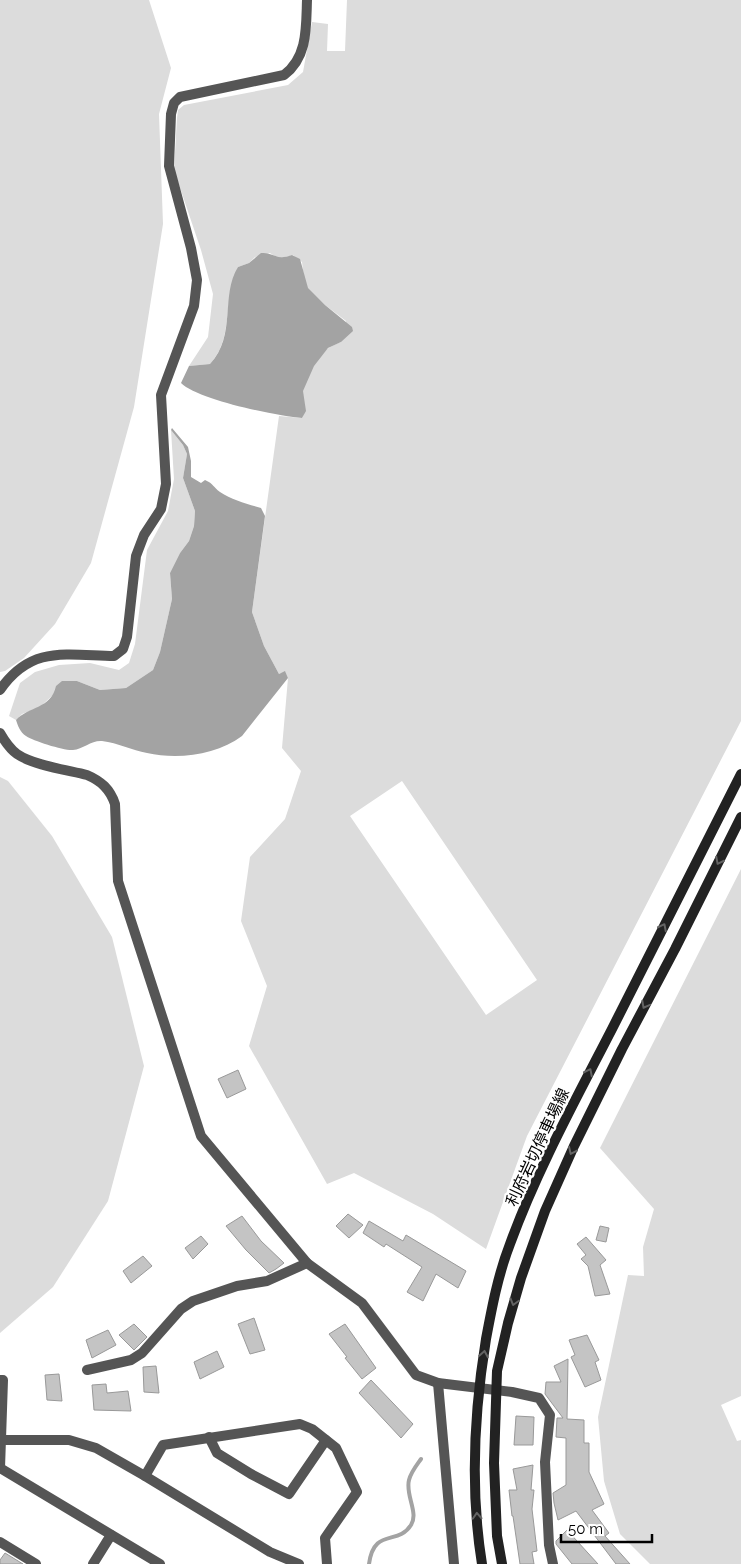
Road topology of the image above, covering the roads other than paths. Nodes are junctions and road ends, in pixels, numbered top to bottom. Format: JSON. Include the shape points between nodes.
{"nodes":[{"id":1,"x":307,"y":0,"type":"edge"},
{"id":2,"x":0,"y":690,"type":"edge"},
{"id":3,"x":0,"y":732,"type":"edge"},
{"id":4,"x":741,"y":774,"type":"edge"},
{"id":5,"x":741,"y":817,"type":"edge"},
{"id":6,"x":306,"y":1263,"type":"junction"},
{"id":7,"x":87,"y":1370,"type":"dead end"},
{"id":8,"x":0,"y":1380,"type":"edge"},
{"id":9,"x":438,"y":1383,"type":"junction"},
{"id":10,"x":479,"y":1388,"type":"junction"},
{"id":11,"x":496,"y":1390,"type":"junction"},
{"id":12,"x":208,"y":1438,"type":"junction"},
{"id":13,"x":1,"y":1440,"type":"edge"},
{"id":14,"x":326,"y":1440,"type":"junction"},
{"id":15,"x":0,"y":1468,"type":"edge"},
{"id":16,"x":145,"y":1476,"type":"junction"},
{"id":17,"x":111,"y":1535,"type":"junction"},
{"id":18,"x":0,"y":1542,"type":"edge"},
{"id":19,"x":36,"y":1564,"type":"edge"},
{"id":20,"x":93,"y":1564,"type":"edge"},
{"id":21,"x":160,"y":1564,"type":"edge"},
{"id":22,"x":299,"y":1564,"type":"edge"},
{"id":23,"x":327,"y":1564,"type":"edge"},
{"id":24,"x":454,"y":1564,"type":"edge"},
{"id":25,"x":482,"y":1564,"type":"edge"},
{"id":26,"x":502,"y":1564,"type":"edge"},
{"id":27,"x":553,"y":1564,"type":"edge"}],
"edges":[{"from":1,"to":2,"type":"street","via":[[305,36],[300,58],[292,69],[284,75],[180,97],[171,114],[169,166],[197,280],[194,306],[161,395],[166,484],[161,509],[144,535],[136,556],[123,649],[114,656],[68,654],[38,658],[22,666]]},
{"from":3,"to":6,"type":"street","via":[[16,754],[87,775],[112,793],[118,882],[201,1136]]},
{"from":10,"to":4,"type":"main road","name":"利府岩切停車場線","one_way":true,"via":[[494,1295],[529,1196]]},
{"from":5,"to":11,"type":"main road","name":"利府岩切停車場線","one_way":true,"via":[[622,1049],[545,1211],[508,1323]]},
{"from":6,"to":7,"type":"street","via":[[267,1281],[237,1286],[193,1301],[181,1309],[142,1353],[131,1360]]},
{"from":6,"to":9,"type":"street","via":[[362,1303],[416,1375]]},
{"from":8,"to":13,"type":"street","via":[[3,1380]]},
{"from":9,"to":10,"type":"street"},
{"from":9,"to":24,"type":"street"},
{"from":10,"to":11,"type":"street"},
{"from":25,"to":10,"type":"main road","name":"利府岩切停車場線","one_way":true,"via":[[475,1484]]},
{"from":11,"to":26,"type":"main road","name":"利府岩切停車場線","via":[[494,1464],[497,1536]]},
{"from":11,"to":27,"type":"street","via":[[538,1398],[550,1415],[545,1462],[549,1545]]},
{"from":12,"to":14,"type":"street","via":[[300,1424]]},
{"from":12,"to":14,"type":"street","via":[[217,1453],[290,1494]]},
{"from":12,"to":16,"type":"street","via":[[163,1445]]},
{"from":13,"to":15,"type":"street"},
{"from":13,"to":16,"type":"street","via":[[69,1440],[96,1448]]},
{"from":14,"to":23,"type":"street","via":[[336,1448],[357,1492],[324,1538]]},
{"from":15,"to":17,"type":"street"},
{"from":16,"to":22,"type":"street","via":[[270,1552]]},
{"from":17,"to":20,"type":"street"},
{"from":17,"to":21,"type":"street"},
{"from":18,"to":19,"type":"street"}]}
